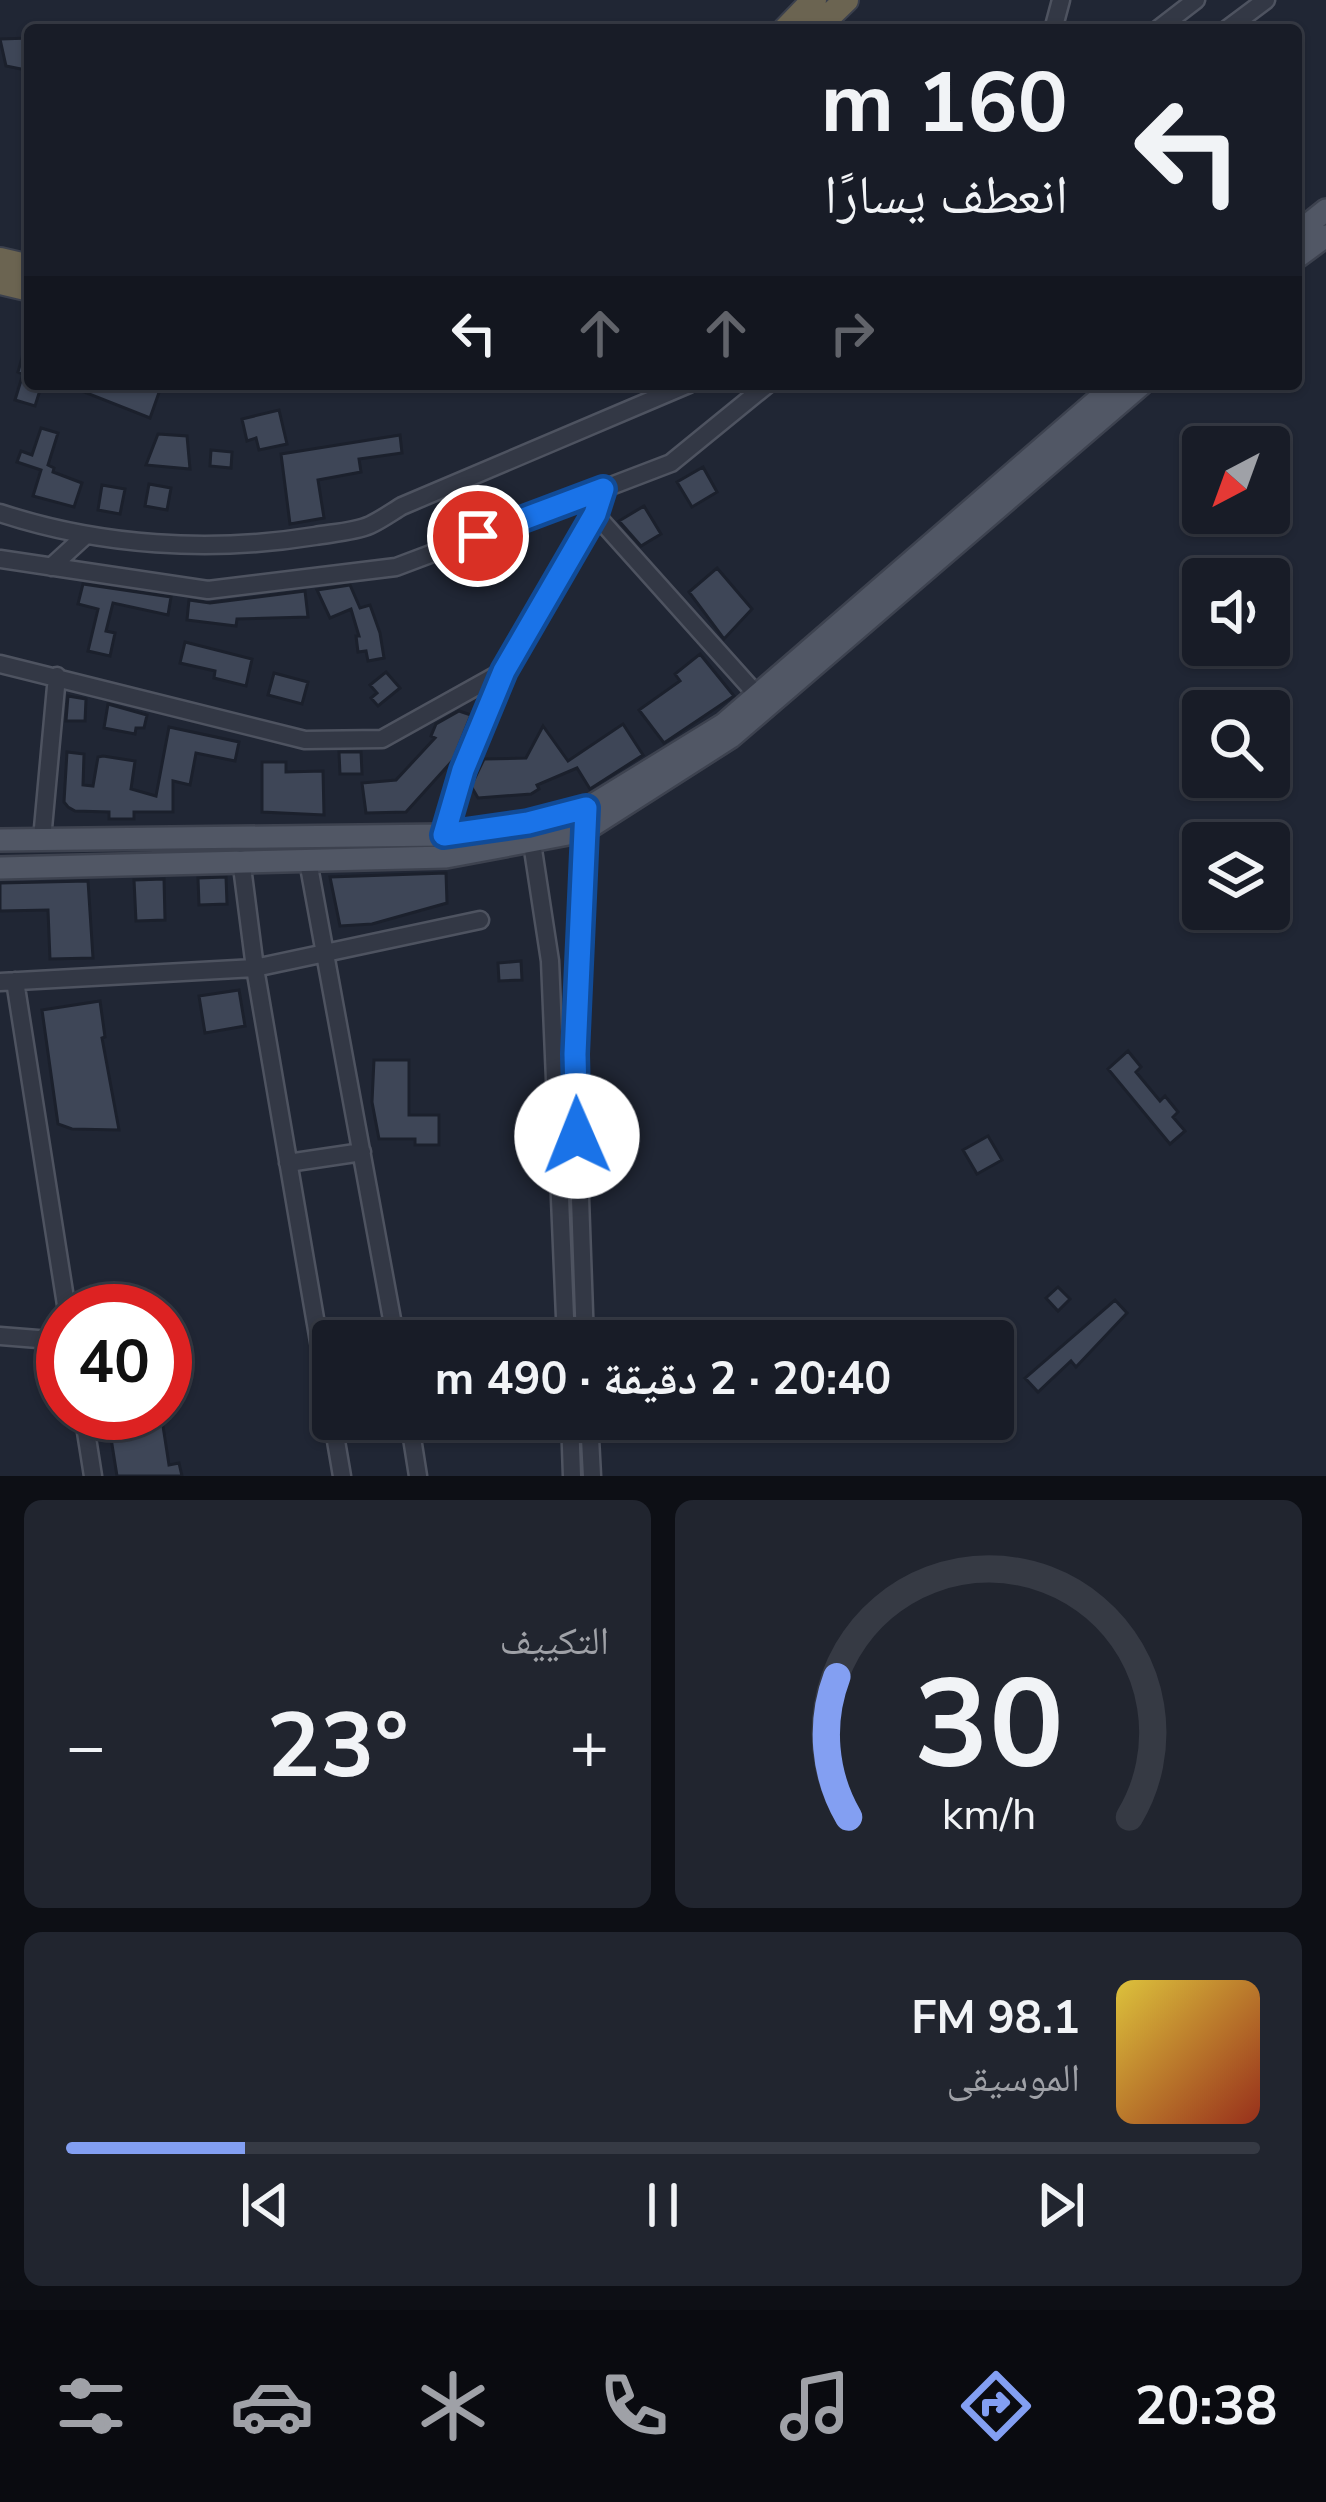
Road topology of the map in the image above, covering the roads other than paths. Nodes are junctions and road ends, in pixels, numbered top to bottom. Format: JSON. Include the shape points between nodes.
{"nodes":[{"id":1,"x":1196,"y":0,"type":"edge"},
{"id":2,"x":1266,"y":0,"type":"edge"},
{"id":3,"x":1165,"y":24,"type":"edge"},
{"id":4,"x":1234,"y":24,"type":"edge"},
{"id":5,"x":1326,"y":210,"type":"edge"},
{"id":6,"x":1302,"y":229,"type":"edge"},
{"id":7,"x":675,"y":390,"type":"edge"},
{"id":8,"x":761,"y":390,"type":"edge"},
{"id":9,"x":1109,"y":390,"type":"edge"},
{"id":10,"x":1135,"y":390,"type":"edge"},
{"id":11,"x":603,"y":489,"type":"junction"},
{"id":12,"x":0,"y":513,"type":"edge"},
{"id":13,"x":595,"y":514,"type":"junction"},
{"id":14,"x":86,"y":535,"type":"junction"},
{"id":15,"x":0,"y":559,"type":"edge"},
{"id":16,"x":51,"y":567,"type":"junction"},
{"id":17,"x":0,"y":664,"type":"edge"},
{"id":18,"x":504,"y":671,"type":"junction"},
{"id":19,"x":56,"y":676,"type":"junction"},
{"id":20,"x":757,"y":695,"type":"junction"},
{"id":21,"x":585,"y":820,"type":"junction"},
{"id":22,"x":530,"y":833,"type":"junction"},
{"id":23,"x":42,"y":838,"type":"junction"},
{"id":24,"x":0,"y":840,"type":"edge"},
{"id":25,"x":445,"y":846,"type":"junction"},
{"id":26,"x":241,"y":860,"type":"junction"},
{"id":27,"x":308,"y":860,"type":"junction"},
{"id":28,"x":0,"y":868,"type":"edge"},
{"id":29,"x":480,"y":920,"type":"dead end"},
{"id":30,"x":326,"y":953,"type":"junction"},
{"id":31,"x":255,"y":968,"type":"junction"},
{"id":32,"x":8,"y":981,"type":"edge"},
{"id":33,"x":362,"y":1152,"type":"junction"},
{"id":34,"x":288,"y":1163,"type":"junction"},
{"id":35,"x":63,"y":1284,"type":"edge"},
{"id":36,"x":321,"y":1320,"type":"edge"},
{"id":37,"x":392,"y":1320,"type":"edge"},
{"id":38,"x":565,"y":1320,"type":"edge"},
{"id":39,"x":584,"y":1320,"type":"edge"},
{"id":40,"x":0,"y":1336,"type":"edge"},
{"id":41,"x":36,"y":1339,"type":"edge"},
{"id":42,"x":87,"y":1440,"type":"edge"},
{"id":43,"x":337,"y":1440,"type":"edge"},
{"id":44,"x":412,"y":1440,"type":"edge"},
{"id":45,"x":571,"y":1440,"type":"edge"},
{"id":46,"x":590,"y":1440,"type":"edge"},
{"id":47,"x":93,"y":1476,"type":"edge"},
{"id":48,"x":341,"y":1476,"type":"edge"},
{"id":49,"x":418,"y":1476,"type":"edge"},
{"id":50,"x":572,"y":1476,"type":"edge"},
{"id":51,"x":592,"y":1476,"type":"edge"}],
"edges":[{"from":1,"to":3,"type":"street"},
{"from":2,"to":4,"type":"street"},
{"from":5,"to":6,"type":"main road"},
{"from":7,"to":14,"type":"street","via":[[366,527],[221,545]]},
{"from":8,"to":11,"type":"street","via":[[670,463]]},
{"from":9,"to":20,"type":"main road"},
{"from":10,"to":21,"type":"main road","via":[[731,737]]},
{"from":11,"to":13,"type":"street"},
{"from":11,"to":16,"type":"street","via":[[396,567],[208,590]]},
{"from":12,"to":14,"type":"street"},
{"from":13,"to":18,"type":"street"},
{"from":13,"to":20,"type":"street"},
{"from":14,"to":16,"type":"street"},
{"from":15,"to":16,"type":"street"},
{"from":17,"to":19,"type":"street"},
{"from":18,"to":19,"type":"street","via":[[382,739],[305,740]]},
{"from":18,"to":25,"type":"street","via":[[463,770]]},
{"from":19,"to":23,"type":"street"},
{"from":20,"to":21,"type":"main road"},
{"from":21,"to":22,"type":"main road"},
{"from":21,"to":39,"type":"street","via":[[575,1054]]},
{"from":22,"to":25,"type":"main road"},
{"from":22,"to":38,"type":"street","via":[[550,961]]},
{"from":23,"to":24,"type":"main road"},
{"from":23,"to":25,"type":"main road"},
{"from":25,"to":27,"type":"main road"},
{"from":26,"to":27,"type":"main road"},
{"from":26,"to":28,"type":"main road"},
{"from":26,"to":31,"type":"street"},
{"from":27,"to":30,"type":"street"},
{"from":29,"to":30,"type":"street"},
{"from":30,"to":31,"type":"street"},
{"from":30,"to":33,"type":"street"},
{"from":31,"to":32,"type":"street"},
{"from":31,"to":34,"type":"street"},
{"from":32,"to":35,"type":"street"},
{"from":33,"to":34,"type":"street"},
{"from":33,"to":37,"type":"street"},
{"from":34,"to":36,"type":"street"},
{"from":40,"to":41,"type":"street"},
{"from":42,"to":47,"type":"street"},
{"from":43,"to":48,"type":"street"},
{"from":44,"to":49,"type":"street"},
{"from":45,"to":50,"type":"street"},
{"from":46,"to":51,"type":"street"}]}
